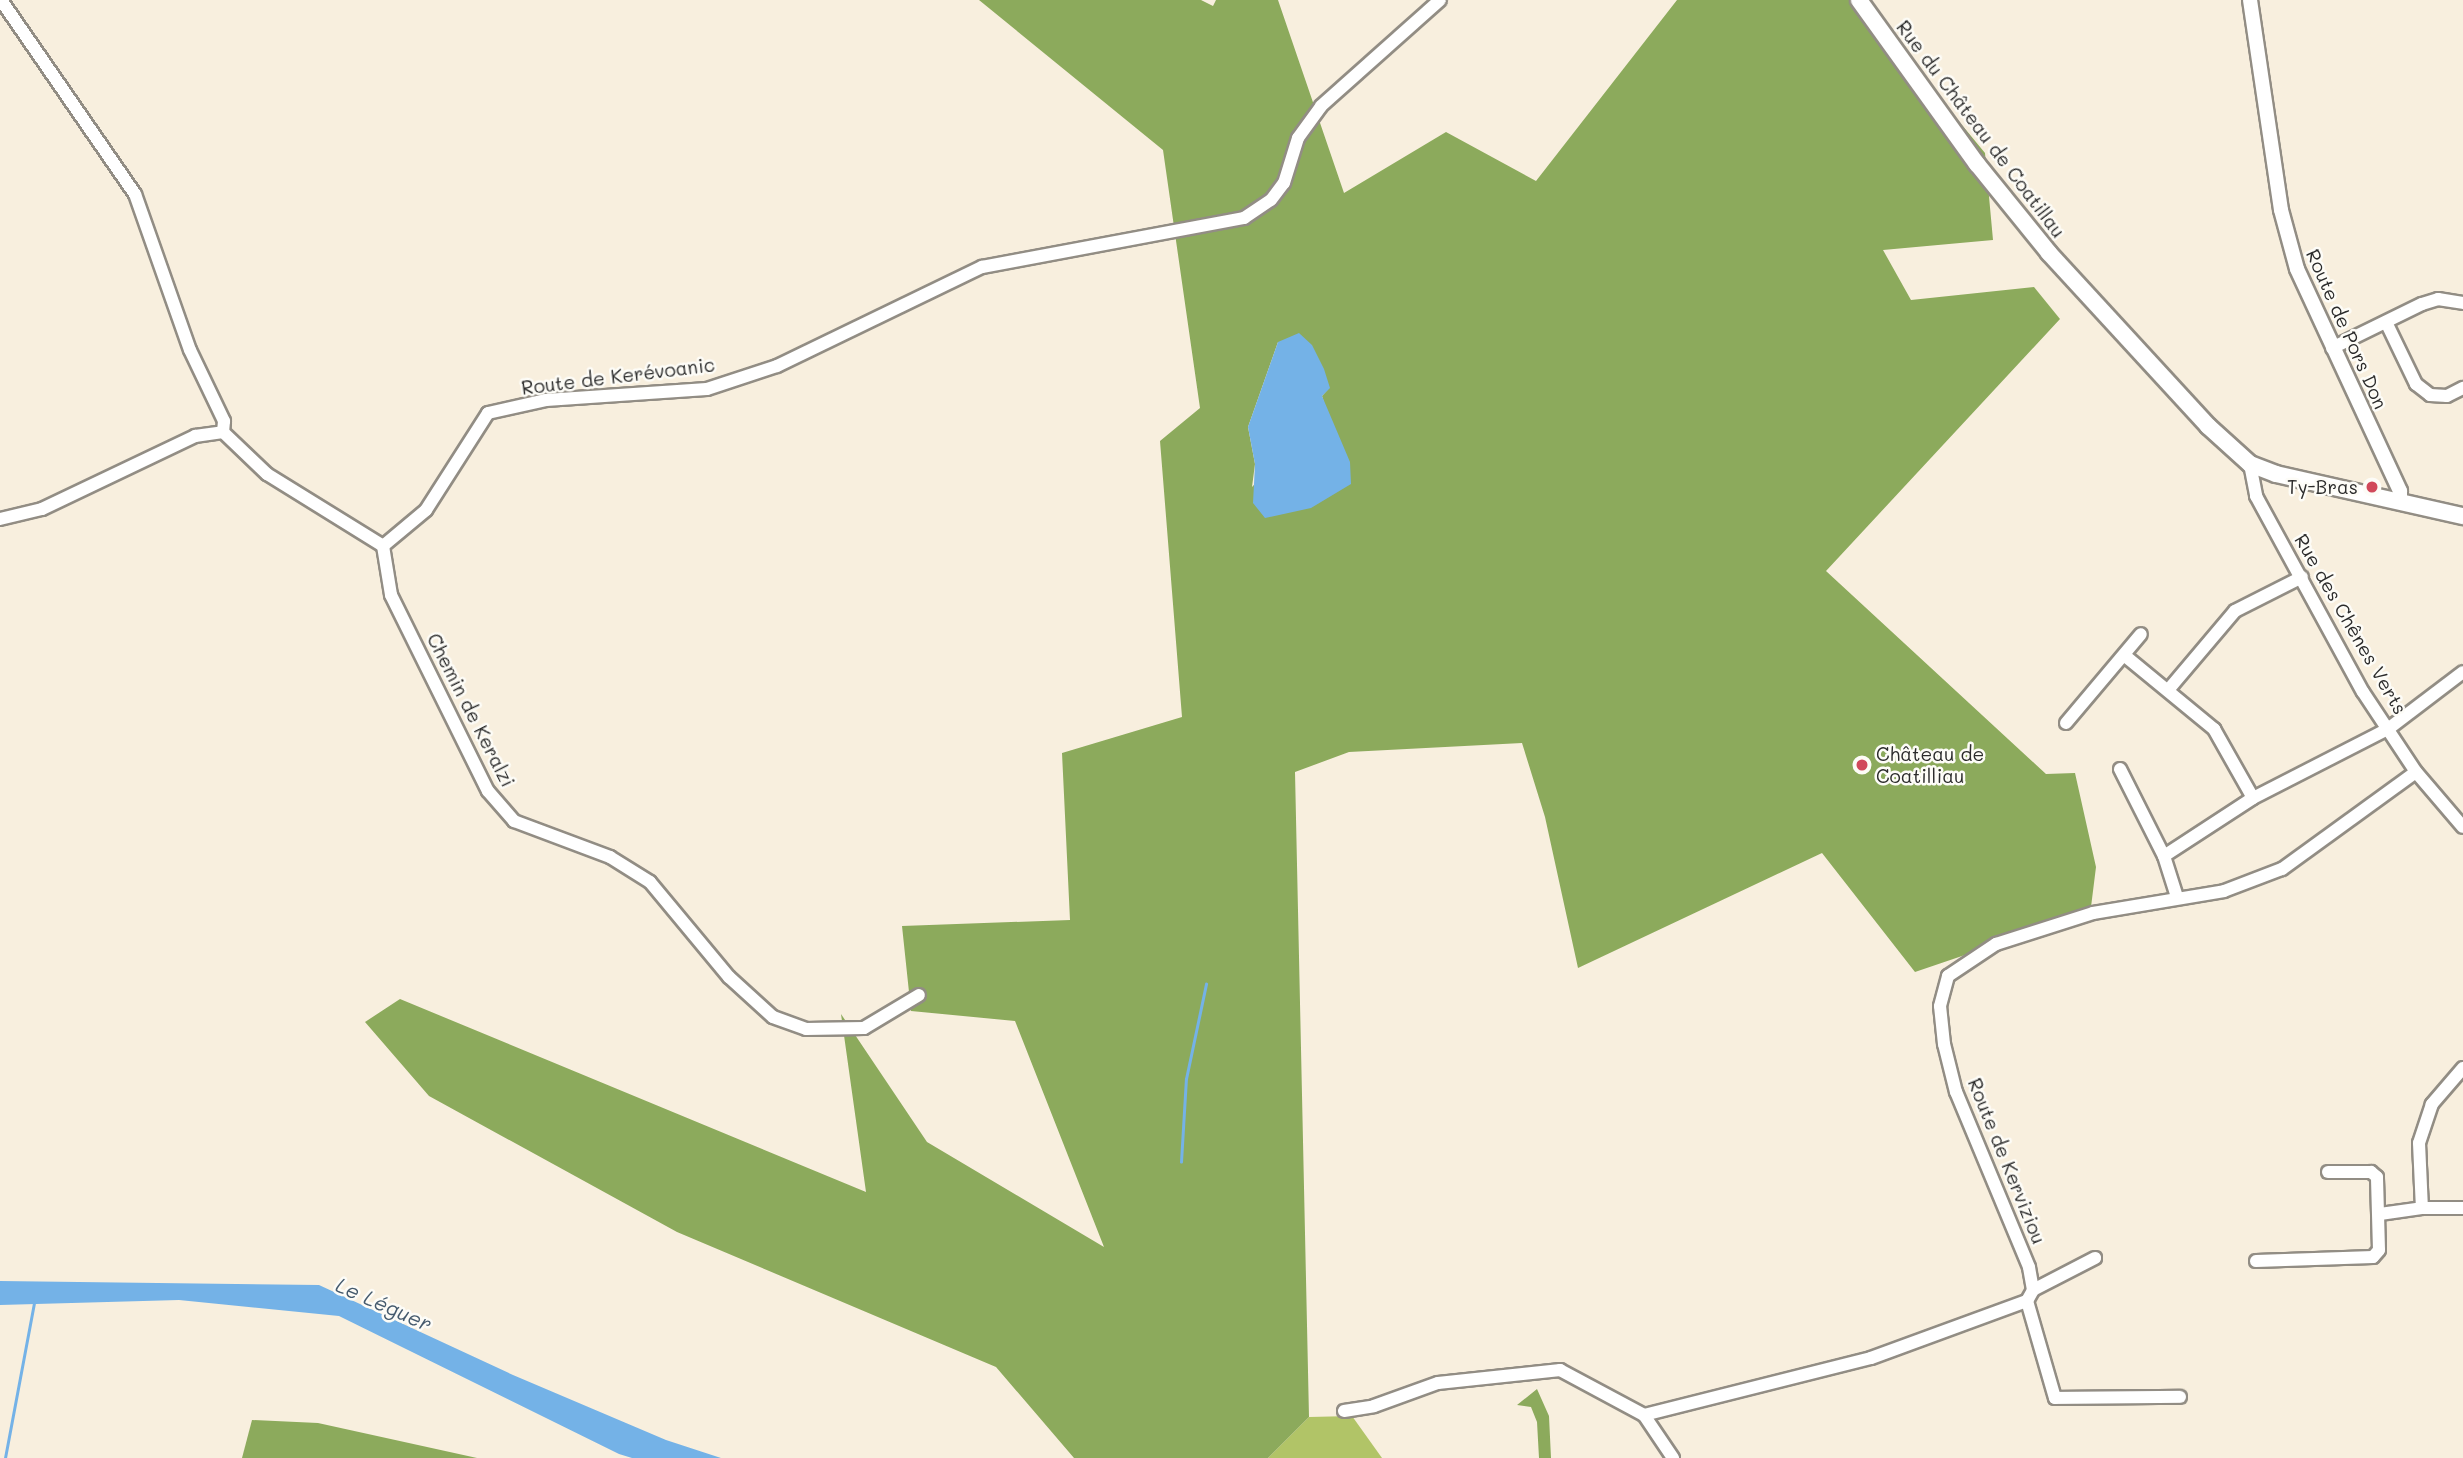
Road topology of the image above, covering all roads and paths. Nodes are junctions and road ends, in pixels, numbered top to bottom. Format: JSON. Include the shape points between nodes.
{"nodes":[{"id":1,"x":1,"y":0,"type":"edge"},
{"id":2,"x":1440,"y":0,"type":"edge"},
{"id":3,"x":1859,"y":0,"type":"edge"},
{"id":4,"x":2250,"y":0,"type":"edge"},
{"id":5,"x":2463,"y":303,"type":"edge"},
{"id":6,"x":2386,"y":322,"type":"junction"},
{"id":7,"x":2332,"y":348,"type":"junction"},
{"id":8,"x":2463,"y":388,"type":"edge"},
{"id":9,"x":223,"y":432,"type":"junction"},
{"id":10,"x":2250,"y":464,"type":"junction"},
{"id":11,"x":2400,"y":501,"type":"junction"},
{"id":12,"x":2463,"y":516,"type":"edge"},
{"id":13,"x":0,"y":519,"type":"edge"},
{"id":14,"x":383,"y":546,"type":"junction"},
{"id":15,"x":2302,"y":577,"type":"junction"},
{"id":16,"x":2141,"y":634,"type":"dead end"},
{"id":17,"x":2124,"y":655,"type":"junction"},
{"id":18,"x":2463,"y":672,"type":"edge"},
{"id":19,"x":2169,"y":690,"type":"junction"},
{"id":20,"x":2066,"y":723,"type":"dead end"},
{"id":21,"x":2388,"y":729,"type":"junction"},
{"id":22,"x":2120,"y":769,"type":"dead end"},
{"id":23,"x":2416,"y":772,"type":"junction"},
{"id":24,"x":2253,"y":798,"type":"junction"},
{"id":25,"x":2463,"y":827,"type":"edge"},
{"id":26,"x":2164,"y":856,"type":"junction"},
{"id":27,"x":2177,"y":897,"type":"junction"},
{"id":28,"x":919,"y":995,"type":"dead end"},
{"id":29,"x":2463,"y":1068,"type":"edge"},
{"id":30,"x":2328,"y":1172,"type":"dead end"},
{"id":31,"x":2422,"y":1208,"type":"junction"},
{"id":32,"x":2463,"y":1208,"type":"edge"},
{"id":33,"x":2380,"y":1214,"type":"junction"},
{"id":34,"x":2095,"y":1258,"type":"dead end"},
{"id":35,"x":2256,"y":1261,"type":"dead end"},
{"id":36,"x":2030,"y":1295,"type":"junction"},
{"id":37,"x":2180,"y":1397,"type":"dead end"},
{"id":38,"x":1344,"y":1411,"type":"dead end"},
{"id":39,"x":1644,"y":1415,"type":"junction"},
{"id":40,"x":1673,"y":1458,"type":"edge"}],
"edges":[{"from":1,"to":9,"type":"street","via":[[135,194],[190,350],[224,421]]},
{"from":2,"to":14,"type":"street","name":"Route de Kerévoanic","via":[[1321,106],[1298,138],[1284,183],[1271,200],[1244,218],[982,267],[777,366],[707,389],[546,400],[488,413],[426,510]]},
{"from":3,"to":10,"type":"main road","name":"Rue du Château de Coatillau","via":[[1977,164],[2072,281],[2208,426]]},
{"from":4,"to":7,"type":"street","name":"Route de Pors Don","via":[[2281,210],[2297,268]]},
{"from":5,"to":6,"type":"street","via":[[2438,299]]},
{"from":6,"to":7,"type":"street"},
{"from":6,"to":8,"type":"street","via":[[2416,384],[2430,395],[2447,396]]},
{"from":7,"to":11,"type":"street","name":"Route de Pors Don","via":[[2400,491]]},
{"from":9,"to":13,"type":"street","via":[[195,436],[42,509]]},
{"from":9,"to":14,"type":"street","via":[[267,474]]},
{"from":10,"to":11,"type":"main road"},
{"from":10,"to":15,"type":"street","name":"Rue des Chênes Verts","via":[[2254,491]]},
{"from":11,"to":12,"type":"main road"},
{"from":14,"to":28,"type":"street","name":"Chemin de Keralzi","via":[[391,595],[488,791],[514,821],[610,857],[650,882],[729,977],[773,1017],[806,1029],[864,1028]]},
{"from":15,"to":19,"type":"street","via":[[2235,611]]},
{"from":15,"to":21,"type":"street","name":"Rue des Chênes Verts"},
{"from":16,"to":17,"type":"street"},
{"from":17,"to":19,"type":"street"},
{"from":17,"to":20,"type":"street"},
{"from":18,"to":21,"type":"street"},
{"from":19,"to":24,"type":"street","via":[[2214,729]]},
{"from":21,"to":23,"type":"street","name":"Rue des Chênes Verts"},
{"from":21,"to":24,"type":"street"},
{"from":22,"to":26,"type":"street"},
{"from":23,"to":25,"type":"street","name":"Rue des Chênes Verts"},
{"from":23,"to":27,"type":"street","name":"Route de Kerviziou","via":[[2282,869],[2224,891]]},
{"from":24,"to":26,"type":"street"},
{"from":26,"to":27,"type":"street"},
{"from":27,"to":36,"type":"street","name":"Route de Kerviziou","via":[[2093,913],[1996,944],[1948,976],[1940,1006],[1956,1092],[2024,1253]]},
{"from":29,"to":31,"type":"street","via":[[2432,1104],[2419,1143]]},
{"from":30,"to":33,"type":"street","via":[[2371,1172],[2377,1178]]},
{"from":31,"to":32,"type":"street"},
{"from":31,"to":33,"type":"street"},
{"from":33,"to":35,"type":"street","via":[[2379,1250],[2373,1257]]},
{"from":34,"to":36,"type":"street"},
{"from":36,"to":37,"type":"street","name":"Route de Kerviziou","via":[[2055,1398]]},
{"from":36,"to":39,"type":"street","via":[[1871,1358]]},
{"from":38,"to":39,"type":"street","via":[[1374,1406],[1438,1383],[1560,1370]]},
{"from":39,"to":40,"type":"street"}]}
